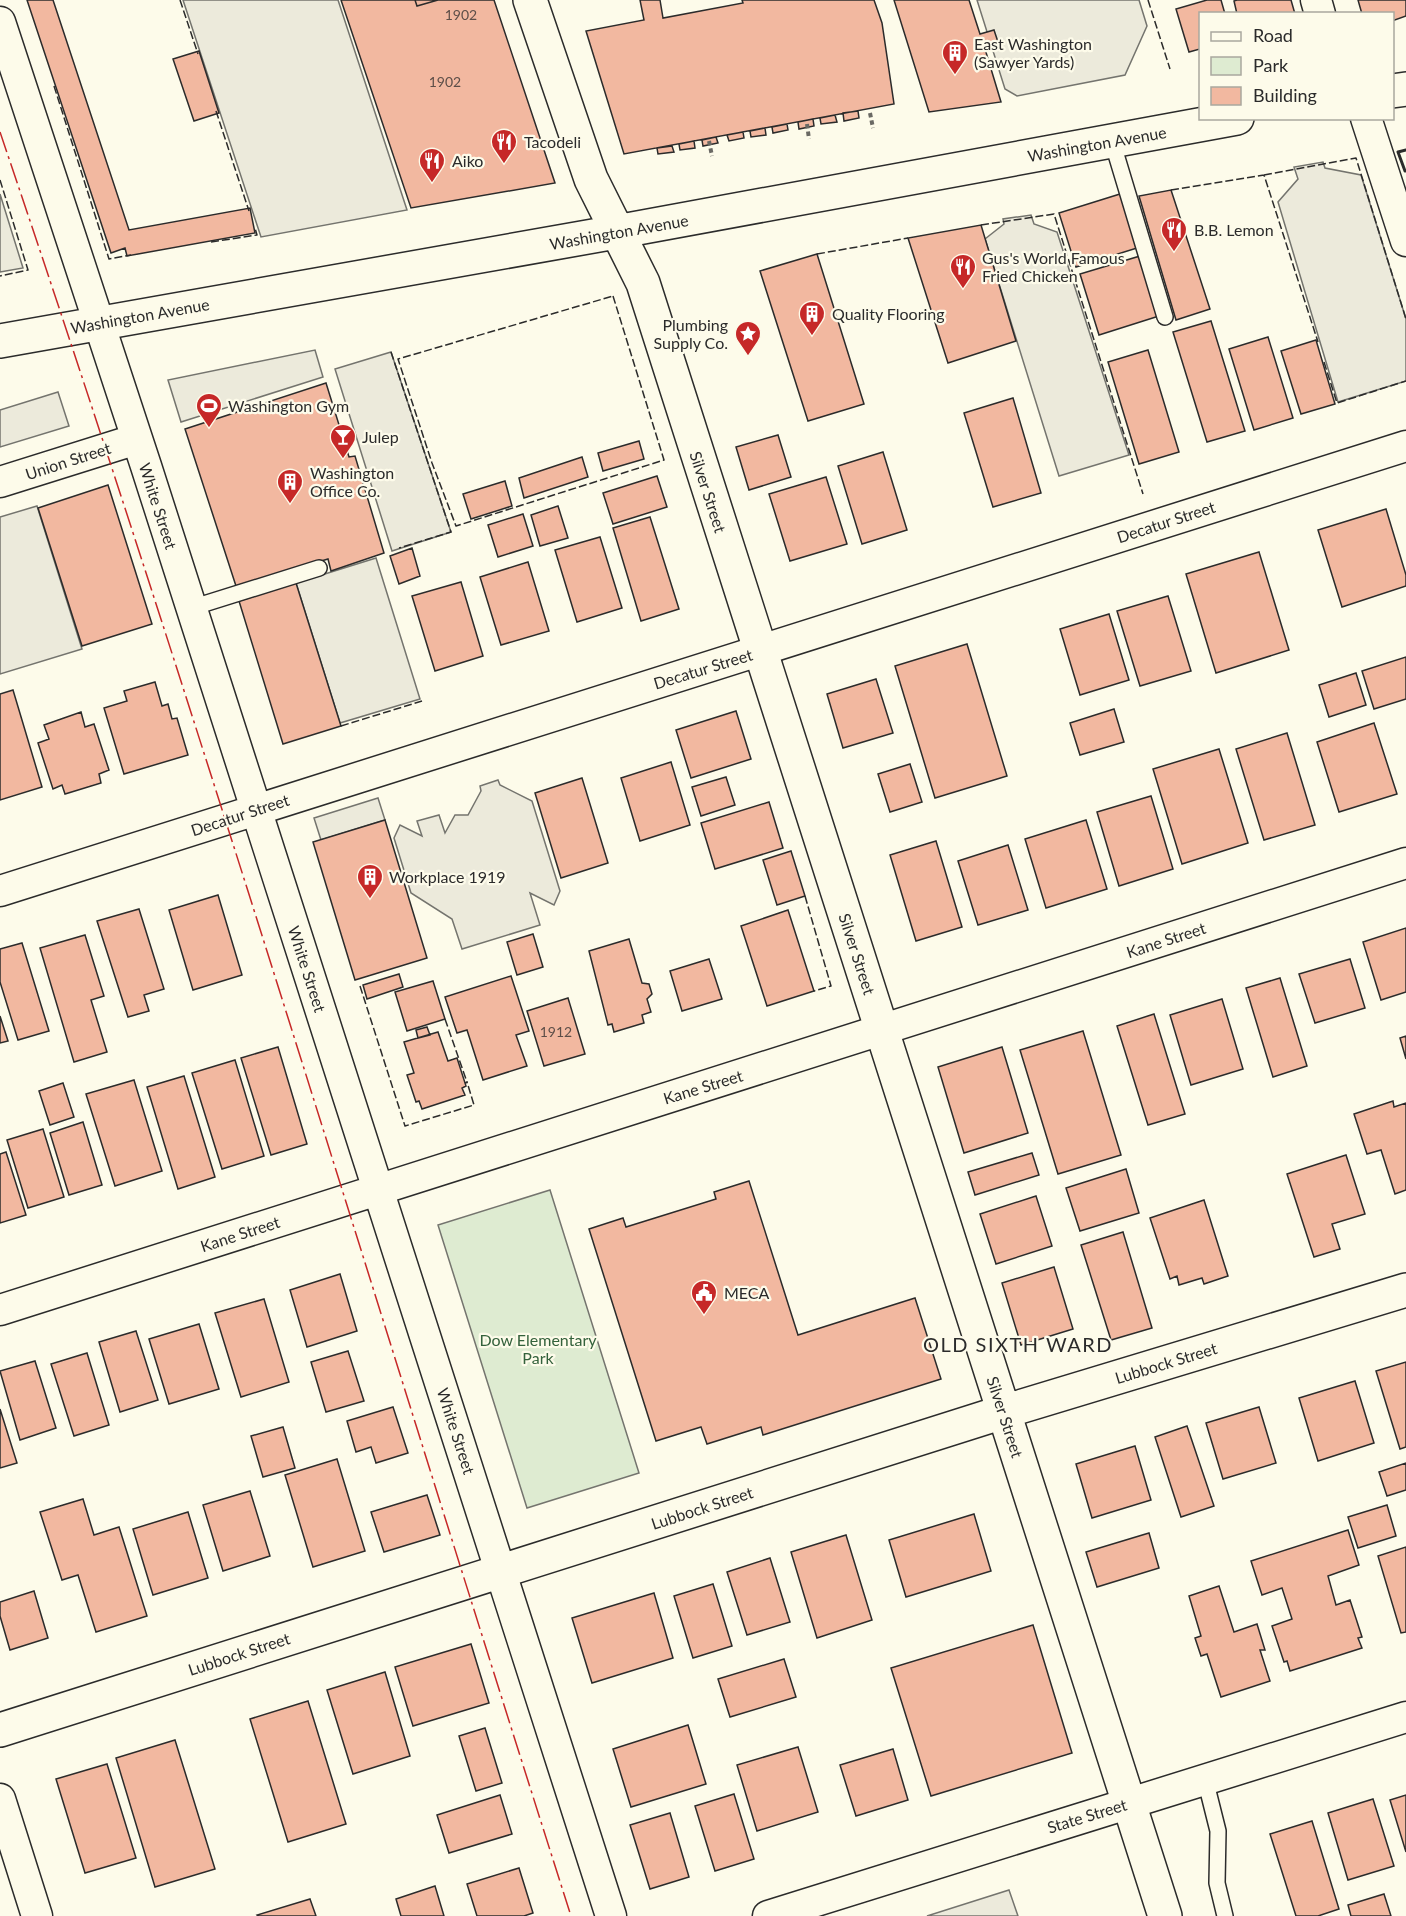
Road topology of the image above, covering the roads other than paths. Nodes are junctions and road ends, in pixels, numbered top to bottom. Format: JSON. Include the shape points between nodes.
{"nodes":[{"id":1,"x":530,"y":0,"type":"edge"},
{"id":2,"x":0,"y":22,"type":"edge"},
{"id":3,"x":1226,"y":120,"type":"edge"},
{"id":4,"x":1367,"y":120,"type":"edge"},
{"id":5,"x":1112,"y":141,"type":"junction"},
{"id":6,"x":616,"y":232,"type":"junction"},
{"id":7,"x":1406,"y":241,"type":"edge"},
{"id":8,"x":1166,"y":317,"type":"dead end"},
{"id":9,"x":99,"y":324,"type":"junction"},
{"id":10,"x":0,"y":341,"type":"edge"},
{"id":11,"x":137,"y":439,"type":"junction"},
{"id":12,"x":1406,"y":446,"type":"edge"},
{"id":13,"x":0,"y":482,"type":"edge"},
{"id":14,"x":319,"y":568,"type":"dead end"},
{"id":15,"x":191,"y":608,"type":"junction"},
{"id":16,"x":759,"y":651,"type":"junction"},
{"id":17,"x":256,"y":810,"type":"junction"},
{"id":18,"x":1406,"y":863,"type":"edge"},
{"id":19,"x":0,"y":891,"type":"edge"},
{"id":20,"x":881,"y":1030,"type":"junction"},
{"id":21,"x":378,"y":1190,"type":"junction"},
{"id":22,"x":1406,"y":1290,"type":"edge"},
{"id":23,"x":0,"y":1310,"type":"edge"},
{"id":24,"x":1003,"y":1412,"type":"junction"},
{"id":25,"x":501,"y":1572,"type":"junction"},
{"id":26,"x":1406,"y":1717,"type":"edge"},
{"id":27,"x":0,"y":1730,"type":"edge"},
{"id":28,"x":1205,"y":1779,"type":"junction"},
{"id":29,"x":0,"y":1799,"type":"edge"},
{"id":30,"x":1129,"y":1803,"type":"junction"},
{"id":31,"x":37,"y":1916,"type":"edge"},
{"id":32,"x":611,"y":1916,"type":"edge"},
{"id":33,"x":768,"y":1916,"type":"edge"},
{"id":34,"x":1165,"y":1916,"type":"edge"},
{"id":35,"x":1225,"y":1916,"type":"edge"}],
"edges":[{"from":1,"to":6,"type":"street","name":"Silver Street","via":[[591,179]]},
{"from":2,"to":9,"type":"street","name":"White Street"},
{"from":3,"to":5,"type":"street","name":"Washington Avenue"},
{"from":4,"to":7,"type":"street"},
{"from":5,"to":6,"type":"street","name":"Washington Avenue"},
{"from":5,"to":8,"type":"lane"},
{"from":6,"to":9,"type":"street","name":"Washington Avenue"},
{"from":6,"to":16,"type":"street","name":"Silver Street","via":[[643,283]]},
{"from":9,"to":10,"type":"street","name":"Washington Avenue"},
{"from":9,"to":11,"type":"street","name":"White Street"},
{"from":11,"to":13,"type":"street","name":"Union Street"},
{"from":11,"to":15,"type":"street","name":"White Street"},
{"from":12,"to":16,"type":"street","name":"Decatur Street"},
{"from":14,"to":15,"type":"lane"},
{"from":15,"to":17,"type":"street","name":"White Street"},
{"from":16,"to":17,"type":"street","name":"Decatur Street"},
{"from":16,"to":20,"type":"street","name":"Silver Street"},
{"from":17,"to":19,"type":"street","name":"Decatur Street"},
{"from":17,"to":21,"type":"street","name":"White Street"},
{"from":18,"to":20,"type":"street","name":"Kane Street"},
{"from":20,"to":21,"type":"street","name":"Kane Street"},
{"from":20,"to":24,"type":"street","name":"Silver Street"},
{"from":21,"to":23,"type":"street","name":"Kane Street"},
{"from":21,"to":25,"type":"street","name":"White Street"},
{"from":22,"to":24,"type":"street","name":"Lubbock Street"},
{"from":24,"to":25,"type":"street","name":"Lubbock Street"},
{"from":24,"to":30,"type":"street","name":"Silver Street"},
{"from":25,"to":27,"type":"street","name":"Lubbock Street"},
{"from":25,"to":32,"type":"street","name":"White Street"},
{"from":26,"to":28,"type":"street","name":"State Street"},
{"from":28,"to":30,"type":"street","name":"State Street"},
{"from":28,"to":35,"type":"lane","via":[[1218,1831],[1217,1883]]},
{"from":29,"to":31,"type":"street"},
{"from":30,"to":33,"type":"street","name":"State Street"},
{"from":30,"to":34,"type":"street","name":"Silver Street"}]}
